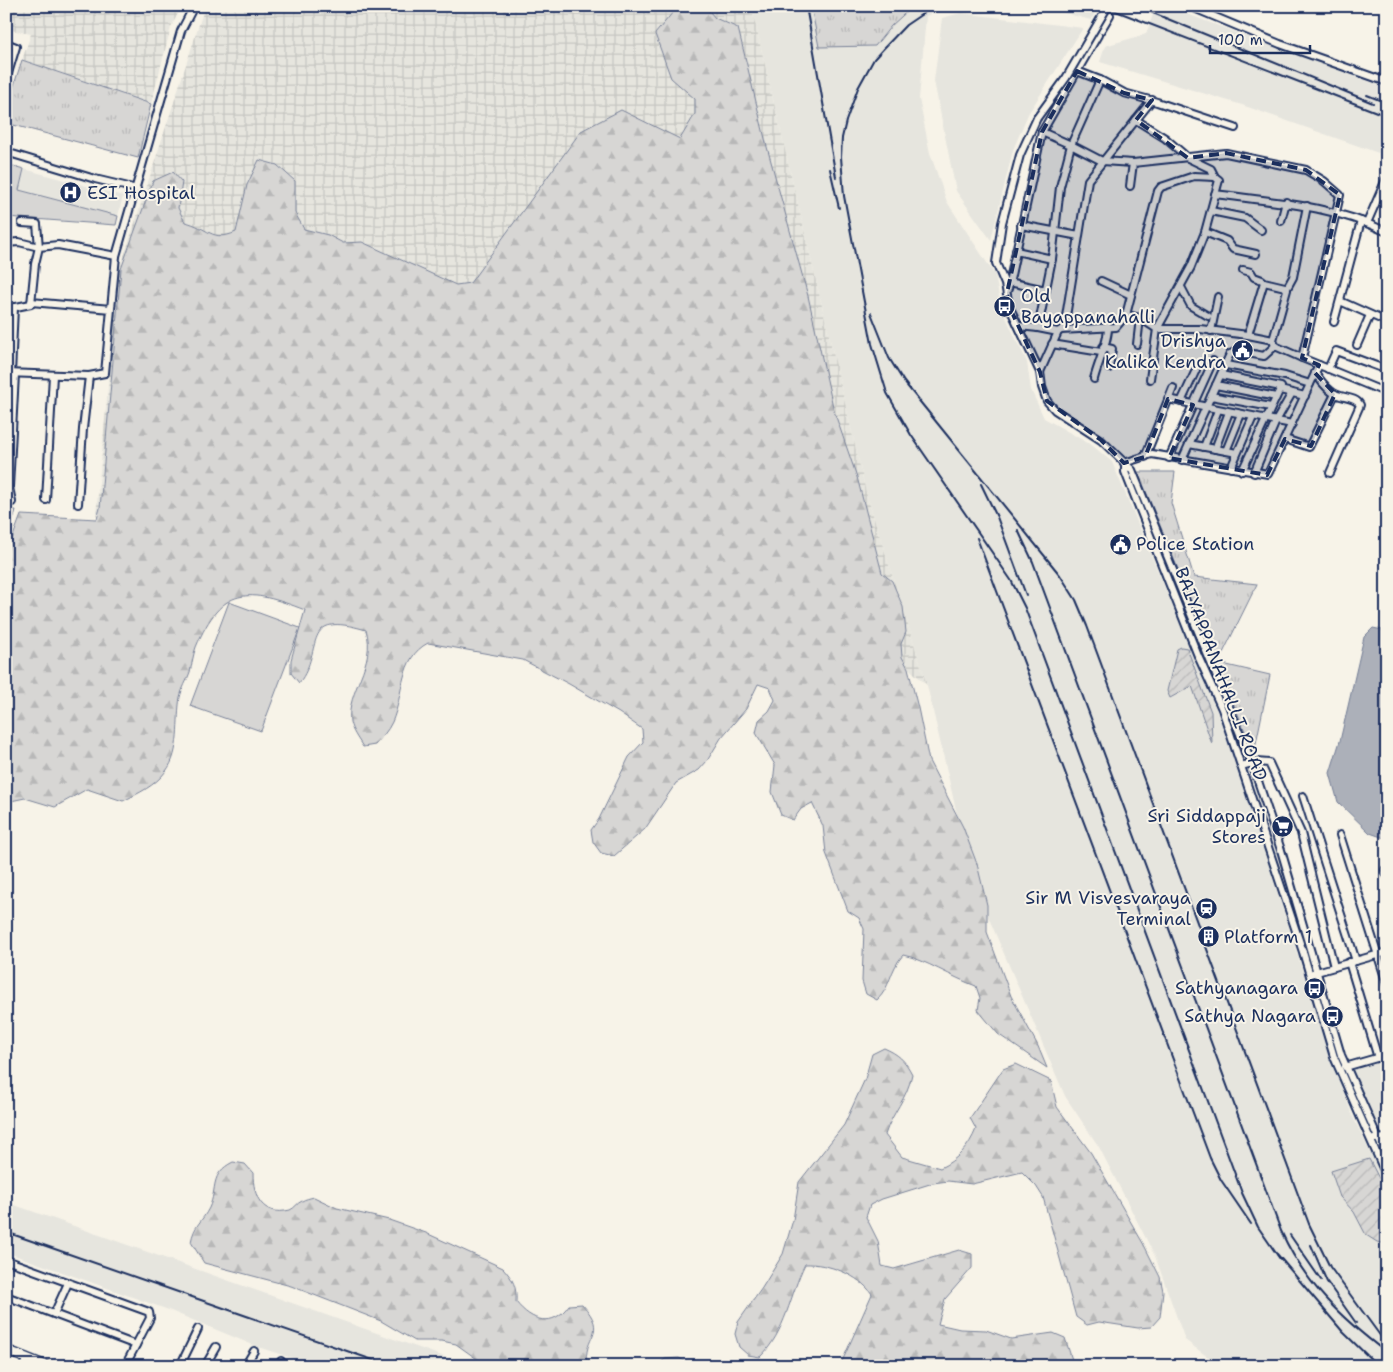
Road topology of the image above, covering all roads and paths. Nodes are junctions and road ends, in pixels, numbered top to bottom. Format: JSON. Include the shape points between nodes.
{"nodes":[{"id":1,"x":194,"y":6,"type":"edge"},
{"id":2,"x":1108,"y":6,"type":"tunnel mouth"},
{"id":3,"x":1188,"y":6,"type":"edge"},
{"id":4,"x":1110,"y":15,"type":"tunnel mouth"},
{"id":5,"x":6,"y":43,"type":"edge"},
{"id":6,"x":1076,"y":71,"type":"junction"},
{"id":7,"x":6,"y":80,"type":"edge"},
{"id":8,"x":1100,"y":80,"type":"junction"},
{"id":9,"x":1387,"y":82,"type":"edge"},
{"id":10,"x":1152,"y":100,"type":"junction"},
{"id":11,"x":1136,"y":120,"type":"junction"},
{"id":12,"x":1235,"y":128,"type":"dead end"},
{"id":13,"x":1042,"y":132,"type":"junction"},
{"id":14,"x":1071,"y":145,"type":"junction"},
{"id":15,"x":6,"y":152,"type":"edge"},
{"id":16,"x":1188,"y":158,"type":"junction"},
{"id":17,"x":1102,"y":161,"type":"junction"},
{"id":18,"x":1133,"y":163,"type":"junction"},
{"id":19,"x":1215,"y":177,"type":"junction"},
{"id":20,"x":1387,"y":177,"type":"edge"},
{"id":21,"x":1130,"y":186,"type":"dead end"},
{"id":22,"x":137,"y":189,"type":"junction"},
{"id":23,"x":1215,"y":194,"type":"junction"},
{"id":24,"x":1286,"y":202,"type":"junction"},
{"id":25,"x":1307,"y":206,"type":"junction"},
{"id":26,"x":1211,"y":211,"type":"junction"},
{"id":27,"x":1337,"y":213,"type":"junction"},
{"id":28,"x":1281,"y":221,"type":"dead end"},
{"id":29,"x":1364,"y":222,"type":"junction"},
{"id":30,"x":22,"y":223,"type":"dead end"},
{"id":31,"x":1022,"y":225,"type":"junction"},
{"id":32,"x":1261,"y":230,"type":"dead end"},
{"id":33,"x":1386,"y":230,"type":"edge"},
{"id":34,"x":1056,"y":231,"type":"junction"},
{"id":35,"x":1206,"y":232,"type":"junction"},
{"id":36,"x":1079,"y":236,"type":"junction"},
{"id":37,"x":6,"y":243,"type":"edge"},
{"id":38,"x":39,"y":247,"type":"junction"},
{"id":39,"x":1016,"y":251,"type":"junction"},
{"id":40,"x":1256,"y":254,"type":"dead end"},
{"id":41,"x":116,"y":256,"type":"junction"},
{"id":42,"x":1052,"y":259,"type":"junction"},
{"id":43,"x":1243,"y":270,"type":"dead end"},
{"id":44,"x":1101,"y":281,"type":"dead end"},
{"id":45,"x":1009,"y":282,"type":"junction"},
{"id":46,"x":1264,"y":282,"type":"junction"},
{"id":47,"x":1181,"y":287,"type":"junction"},
{"id":48,"x":1287,"y":288,"type":"junction"},
{"id":49,"x":1046,"y":290,"type":"junction"},
{"id":50,"x":1007,"y":293,"type":"junction"},
{"id":51,"x":1131,"y":295,"type":"junction"},
{"id":52,"x":1218,"y":297,"type":"dead end"},
{"id":53,"x":1340,"y":301,"type":"junction"},
{"id":54,"x":32,"y":302,"type":"junction"},
{"id":55,"x":14,"y":307,"type":"junction"},
{"id":56,"x":6,"y":309,"type":"edge"},
{"id":57,"x":111,"y":309,"type":"junction"},
{"id":58,"x":1126,"y":315,"type":"junction"},
{"id":59,"x":1370,"y":315,"type":"junction"},
{"id":60,"x":1208,"y":316,"type":"dead end"},
{"id":61,"x":1140,"y":318,"type":"junction"},
{"id":62,"x":1334,"y":322,"type":"dead end"},
{"id":63,"x":1387,"y":322,"type":"edge"},
{"id":64,"x":1020,"y":326,"type":"junction"},
{"id":65,"x":1108,"y":326,"type":"junction"},
{"id":66,"x":1038,"y":328,"type":"junction"},
{"id":67,"x":1157,"y":329,"type":"junction"},
{"id":68,"x":1061,"y":330,"type":"junction"},
{"id":69,"x":1211,"y":331,"type":"junction"},
{"id":70,"x":1248,"y":335,"type":"junction"},
{"id":71,"x":1274,"y":343,"type":"junction"},
{"id":72,"x":1052,"y":344,"type":"junction"},
{"id":73,"x":1137,"y":344,"type":"dead end"},
{"id":74,"x":1357,"y":345,"type":"dead end"},
{"id":75,"x":1102,"y":350,"type":"junction"},
{"id":76,"x":1302,"y":358,"type":"junction"},
{"id":77,"x":1213,"y":361,"type":"dead end"},
{"id":78,"x":1226,"y":365,"type":"junction"},
{"id":79,"x":1319,"y":365,"type":"junction"},
{"id":80,"x":1109,"y":368,"type":"dead end"},
{"id":81,"x":1328,"y":369,"type":"junction"},
{"id":82,"x":1196,"y":370,"type":"dead end"},
{"id":83,"x":1387,"y":370,"type":"edge"},
{"id":84,"x":1040,"y":372,"type":"junction"},
{"id":85,"x":1315,"y":373,"type":"junction"},
{"id":86,"x":11,"y":374,"type":"edge"},
{"id":87,"x":1221,"y":374,"type":"junction"},
{"id":88,"x":53,"y":375,"type":"junction"},
{"id":89,"x":89,"y":376,"type":"junction"},
{"id":90,"x":1094,"y":379,"type":"dead end"},
{"id":91,"x":1150,"y":380,"type":"dead end"},
{"id":92,"x":1310,"y":384,"type":"junction"},
{"id":93,"x":1216,"y":385,"type":"junction"},
{"id":94,"x":1173,"y":388,"type":"dead end"},
{"id":95,"x":1280,"y":390,"type":"junction"},
{"id":96,"x":1292,"y":393,"type":"junction"},
{"id":97,"x":1387,"y":393,"type":"edge"},
{"id":98,"x":1335,"y":394,"type":"junction"},
{"id":99,"x":1211,"y":396,"type":"junction"},
{"id":100,"x":1305,"y":396,"type":"junction"},
{"id":101,"x":1276,"y":397,"type":"junction"},
{"id":102,"x":1168,"y":399,"type":"junction"},
{"id":103,"x":1181,"y":402,"type":"junction"},
{"id":104,"x":1193,"y":405,"type":"junction"},
{"id":105,"x":1206,"y":407,"type":"junction"},
{"id":106,"x":1271,"y":407,"type":"junction"},
{"id":107,"x":1218,"y":410,"type":"junction"},
{"id":108,"x":1229,"y":412,"type":"junction"},
{"id":109,"x":1241,"y":414,"type":"junction"},
{"id":110,"x":1253,"y":417,"type":"junction"},
{"id":111,"x":1265,"y":420,"type":"junction"},
{"id":112,"x":1276,"y":421,"type":"junction"},
{"id":113,"x":1292,"y":424,"type":"junction"},
{"id":114,"x":1285,"y":439,"type":"junction"},
{"id":115,"x":1189,"y":444,"type":"junction"},
{"id":116,"x":1204,"y":447,"type":"junction"},
{"id":117,"x":1215,"y":449,"type":"junction"},
{"id":118,"x":1226,"y":451,"type":"junction"},
{"id":119,"x":1237,"y":453,"type":"junction"},
{"id":120,"x":1145,"y":457,"type":"junction"},
{"id":121,"x":1170,"y":458,"type":"junction"},
{"id":122,"x":1182,"y":460,"type":"junction"},
{"id":123,"x":1124,"y":464,"type":"junction"},
{"id":124,"x":1231,"y":468,"type":"junction"},
{"id":125,"x":1242,"y":471,"type":"junction"},
{"id":126,"x":1254,"y":473,"type":"junction"},
{"id":127,"x":1330,"y":473,"type":"dead end"},
{"id":128,"x":46,"y":500,"type":"dead end"},
{"id":129,"x":12,"y":502,"type":"dead end"},
{"id":130,"x":78,"y":504,"type":"dead end"},
{"id":131,"x":1183,"y":593,"type":"junction"},
{"id":132,"x":1176,"y":596,"type":"junction"},
{"id":133,"x":1252,"y":763,"type":"junction"},
{"id":134,"x":1241,"y":766,"type":"junction"},
{"id":135,"x":1303,"y":796,"type":"dead end"},
{"id":136,"x":1340,"y":835,"type":"dead end"},
{"id":137,"x":1387,"y":952,"type":"edge"},
{"id":138,"x":1378,"y":954,"type":"junction"},
{"id":139,"x":1353,"y":962,"type":"junction"},
{"id":140,"x":1334,"y":967,"type":"junction"},
{"id":141,"x":1313,"y":973,"type":"junction"},
{"id":142,"x":1387,"y":984,"type":"edge"},
{"id":143,"x":1387,"y":1055,"type":"edge"},
{"id":144,"x":1378,"y":1058,"type":"junction"},
{"id":145,"x":1346,"y":1067,"type":"junction"},
{"id":146,"x":1387,"y":1138,"type":"edge"},
{"id":147,"x":1374,"y":1140,"type":"junction"},
{"id":148,"x":1387,"y":1158,"type":"edge"},
{"id":149,"x":1387,"y":1177,"type":"edge"},
{"id":150,"x":6,"y":1260,"type":"edge"},
{"id":151,"x":68,"y":1283,"type":"junction"},
{"id":152,"x":6,"y":1296,"type":"edge"},
{"id":153,"x":54,"y":1314,"type":"junction"},
{"id":154,"x":198,"y":1329,"type":"dead end"},
{"id":155,"x":136,"y":1345,"type":"junction"},
{"id":156,"x":216,"y":1347,"type":"dead end"},
{"id":157,"x":6,"y":1350,"type":"edge"},
{"id":158,"x":254,"y":1351,"type":"dead end"},
{"id":159,"x":26,"y":1362,"type":"edge"},
{"id":160,"x":46,"y":1366,"type":"edge"},
{"id":161,"x":125,"y":1366,"type":"edge"},
{"id":162,"x":180,"y":1366,"type":"edge"},
{"id":163,"x":206,"y":1366,"type":"edge"},
{"id":164,"x":245,"y":1366,"type":"edge"}],
"edges":[{"from":1,"to":22,"type":"street","via":[[181,30]]},
{"from":2,"to":50,"type":"street","name":"BAIYAPPANAHALLI ROAD","bridge":true,"via":[[1066,78],[1037,118],[1020,155],[1002,224],[996,263]]},
{"from":3,"to":9,"type":"street","via":[[1280,44]]},
{"from":4,"to":6,"type":"street"},
{"from":5,"to":7,"type":"street","via":[[16,47]]},
{"from":6,"to":8,"type":"street"},
{"from":6,"to":13,"type":"street"},
{"from":8,"to":10,"type":"street","via":[[1124,93]]},
{"from":8,"to":14,"type":"street"},
{"from":10,"to":11,"type":"street"},
{"from":10,"to":12,"type":"street"},
{"from":11,"to":16,"type":"street","via":[[1165,138]]},
{"from":11,"to":17,"type":"street"},
{"from":13,"to":14,"type":"street"},
{"from":13,"to":31,"type":"street"},
{"from":14,"to":17,"type":"street"},
{"from":14,"to":34,"type":"street","via":[[1060,187]]},
{"from":15,"to":22,"type":"street"},
{"from":16,"to":18,"type":"street"},
{"from":16,"to":19,"type":"street","via":[[1211,168]]},
{"from":16,"to":27,"type":"street","via":[[1226,153],[1306,170],[1340,195]]},
{"from":17,"to":18,"type":"street"},
{"from":17,"to":36,"type":"street","via":[[1088,180]]},
{"from":18,"to":21,"type":"street"},
{"from":19,"to":23,"type":"street","via":[[1219,180]]},
{"from":19,"to":51,"type":"street","via":[[1194,176],[1161,187],[1158,191]]},
{"from":20,"to":29,"type":"street"},
{"from":22,"to":41,"type":"street"},
{"from":23,"to":24,"type":"street"},
{"from":23,"to":26,"type":"street"},
{"from":24,"to":25,"type":"street"},
{"from":24,"to":28,"type":"street"},
{"from":25,"to":27,"type":"street"},
{"from":25,"to":48,"type":"street","via":[[1294,277]]},
{"from":26,"to":32,"type":"street","via":[[1245,218]]},
{"from":26,"to":35,"type":"street"},
{"from":27,"to":29,"type":"street"},
{"from":27,"to":76,"type":"street"},
{"from":29,"to":33,"type":"street"},
{"from":29,"to":53,"type":"street"},
{"from":30,"to":38,"type":"street","via":[[37,224]]},
{"from":31,"to":34,"type":"street"},
{"from":31,"to":39,"type":"street"},
{"from":34,"to":36,"type":"street"},
{"from":34,"to":42,"type":"street"},
{"from":35,"to":40,"type":"street","via":[[1227,241],[1233,249]]},
{"from":35,"to":47,"type":"street"},
{"from":36,"to":68,"type":"street"},
{"from":37,"to":38,"type":"street","via":[[19,242]]},
{"from":38,"to":41,"type":"street","via":[[58,244]]},
{"from":38,"to":54,"type":"street"},
{"from":39,"to":42,"type":"street"},
{"from":39,"to":45,"type":"street"},
{"from":41,"to":57,"type":"street"},
{"from":42,"to":49,"type":"street"},
{"from":43,"to":46,"type":"street"},
{"from":44,"to":51,"type":"street"},
{"from":45,"to":49,"type":"street"},
{"from":45,"to":50,"type":"street"},
{"from":46,"to":48,"type":"street"},
{"from":46,"to":70,"type":"street"},
{"from":47,"to":60,"type":"street","via":[[1191,306]]},
{"from":47,"to":67,"type":"street"},
{"from":48,"to":71,"type":"street"},
{"from":49,"to":66,"type":"street"},
{"from":50,"to":64,"type":"street","name":"BAIYAPPANAHALLI ROAD","via":[[1009,306]]},
{"from":51,"to":58,"type":"street"},
{"from":52,"to":69,"type":"street"},
{"from":53,"to":59,"type":"street"},
{"from":53,"to":62,"type":"street"},
{"from":54,"to":55,"type":"street"},
{"from":54,"to":57,"type":"street"},
{"from":55,"to":56,"type":"street"},
{"from":55,"to":86,"type":"street"},
{"from":57,"to":89,"type":"street","via":[[105,373]]},
{"from":58,"to":61,"type":"street"},
{"from":58,"to":65,"type":"street","via":[[1116,327]]},
{"from":59,"to":63,"type":"street"},
{"from":59,"to":74,"type":"street"},
{"from":61,"to":67,"type":"street"},
{"from":61,"to":73,"type":"street"},
{"from":64,"to":66,"type":"street"},
{"from":64,"to":84,"type":"street","name":"BAIYAPPANAHALLI ROAD"},
{"from":65,"to":68,"type":"street"},
{"from":65,"to":75,"type":"street","via":[[1108,338]]},
{"from":66,"to":68,"type":"street"},
{"from":67,"to":69,"type":"street"},
{"from":67,"to":91,"type":"street"},
{"from":68,"to":72,"type":"street"},
{"from":69,"to":70,"type":"street"},
{"from":70,"to":71,"type":"street"},
{"from":71,"to":76,"type":"street"},
{"from":71,"to":78,"type":"street","via":[[1264,356],[1234,351]]},
{"from":72,"to":75,"type":"street"},
{"from":72,"to":84,"type":"street"},
{"from":75,"to":80,"type":"street","via":[[1112,349]]},
{"from":75,"to":90,"type":"street"},
{"from":76,"to":79,"type":"street"},
{"from":77,"to":104,"type":"street"},
{"from":78,"to":87,"type":"street"},
{"from":78,"to":92,"type":"street"},
{"from":79,"to":81,"type":"street"},
{"from":79,"to":85,"type":"street"},
{"from":81,"to":83,"type":"street","via":[[1336,351]]},
{"from":81,"to":97,"type":"street"},
{"from":82,"to":103,"type":"street"},
{"from":84,"to":123,"type":"street","name":"BAIYAPPANAHALLI ROAD","via":[[1047,401],[1055,410],[1100,440]]},
{"from":85,"to":92,"type":"street"},
{"from":85,"to":98,"type":"street"},
{"from":86,"to":88,"type":"street"},
{"from":86,"to":129,"type":"street","via":[[9,488]]},
{"from":87,"to":93,"type":"street"},
{"from":87,"to":95,"type":"street","via":[[1280,386]]},
{"from":88,"to":89,"type":"street"},
{"from":88,"to":128,"type":"street"},
{"from":89,"to":130,"type":"street"},
{"from":92,"to":100,"type":"street"},
{"from":93,"to":99,"type":"street"},
{"from":93,"to":101,"type":"street"},
{"from":94,"to":102,"type":"street"},
{"from":95,"to":96,"type":"street"},
{"from":95,"to":101,"type":"street"},
{"from":96,"to":100,"type":"street"},
{"from":96,"to":112,"type":"street"},
{"from":98,"to":114,"type":"street","via":[[1309,447]]},
{"from":98,"to":127,"type":"street","via":[[1360,405]]},
{"from":99,"to":105,"type":"street"},
{"from":99,"to":106,"type":"street"},
{"from":100,"to":113,"type":"street"},
{"from":101,"to":106,"type":"street"},
{"from":102,"to":103,"type":"street"},
{"from":102,"to":120,"type":"street"},
{"from":103,"to":104,"type":"street"},
{"from":104,"to":105,"type":"street"},
{"from":104,"to":121,"type":"street"},
{"from":105,"to":107,"type":"street"},
{"from":105,"to":115,"type":"street"},
{"from":106,"to":111,"type":"street"},
{"from":107,"to":108,"type":"street"},
{"from":107,"to":116,"type":"street"},
{"from":108,"to":109,"type":"street"},
{"from":108,"to":117,"type":"street"},
{"from":109,"to":110,"type":"street"},
{"from":109,"to":118,"type":"street"},
{"from":110,"to":111,"type":"street"},
{"from":110,"to":119,"type":"street"},
{"from":111,"to":112,"type":"street"},
{"from":111,"to":125,"type":"street"},
{"from":112,"to":113,"type":"street"},
{"from":112,"to":126,"type":"street"},
{"from":113,"to":114,"type":"street"},
{"from":114,"to":126,"type":"street","via":[[1269,473]]},
{"from":115,"to":116,"type":"street"},
{"from":115,"to":122,"type":"street"},
{"from":116,"to":117,"type":"street"},
{"from":117,"to":118,"type":"street"},
{"from":118,"to":119,"type":"street"},
{"from":119,"to":124,"type":"street"},
{"from":120,"to":121,"type":"street","via":[[1152,454]]},
{"from":120,"to":123,"type":"street"},
{"from":121,"to":122,"type":"street"},
{"from":122,"to":124,"type":"street"},
{"from":123,"to":131,"type":"street","name":"BAIYAPPANAHALLI ROAD","via":[[1132,470]]},
{"from":123,"to":132,"type":"street","name":"BAIYAPPANAHALLI ROAD"},
{"from":124,"to":125,"type":"street"},
{"from":125,"to":126,"type":"street"},
{"from":131,"to":132,"type":"street"},
{"from":131,"to":133,"type":"street","name":"BAIYAPPANAHALLI ROAD"},
{"from":132,"to":134,"type":"street","name":"BAIYAPPANAHALLI ROAD","via":[[1222,709]]},
{"from":133,"to":134,"type":"street"},
{"from":133,"to":140,"type":"street","via":[[1269,763],[1302,833]]},
{"from":133,"to":141,"type":"street","name":"BAIYAPPANAHALLI ROAD","via":[[1281,850]]},
{"from":134,"to":141,"type":"street","name":"BAIYAPPANAHALLI ROAD"},
{"from":135,"to":139,"type":"street"},
{"from":136,"to":138,"type":"street"},
{"from":137,"to":138,"type":"street"},
{"from":138,"to":139,"type":"street"},
{"from":138,"to":142,"type":"street"},
{"from":139,"to":140,"type":"street"},
{"from":139,"to":144,"type":"street"},
{"from":140,"to":141,"type":"street"},
{"from":141,"to":145,"type":"street","name":"BAIYAPPANAHALLI ROAD"},
{"from":141,"to":147,"type":"street","name":"BAIYAPPANAHALLI ROAD","via":[[1341,1075]]},
{"from":143,"to":144,"type":"street"},
{"from":144,"to":145,"type":"street"},
{"from":145,"to":147,"type":"street","name":"BAIYAPPANAHALLI ROAD"},
{"from":146,"to":147,"type":"street"},
{"from":147,"to":148,"type":"street","name":"BAIYAPPANAHALLI ROAD"},
{"from":147,"to":149,"type":"street","name":"BAIYAPPANAHALLI ROAD"},
{"from":150,"to":151,"type":"street"},
{"from":151,"to":153,"type":"street"},
{"from":151,"to":155,"type":"street","via":[[149,1312],[150,1318]]},
{"from":152,"to":153,"type":"street"},
{"from":153,"to":155,"type":"street"},
{"from":154,"to":162,"type":"street"},
{"from":155,"to":161,"type":"street"},
{"from":156,"to":163,"type":"street"},
{"from":157,"to":159,"type":"main road"},
{"from":158,"to":164,"type":"street"},
{"from":159,"to":160,"type":"main road"}]}
